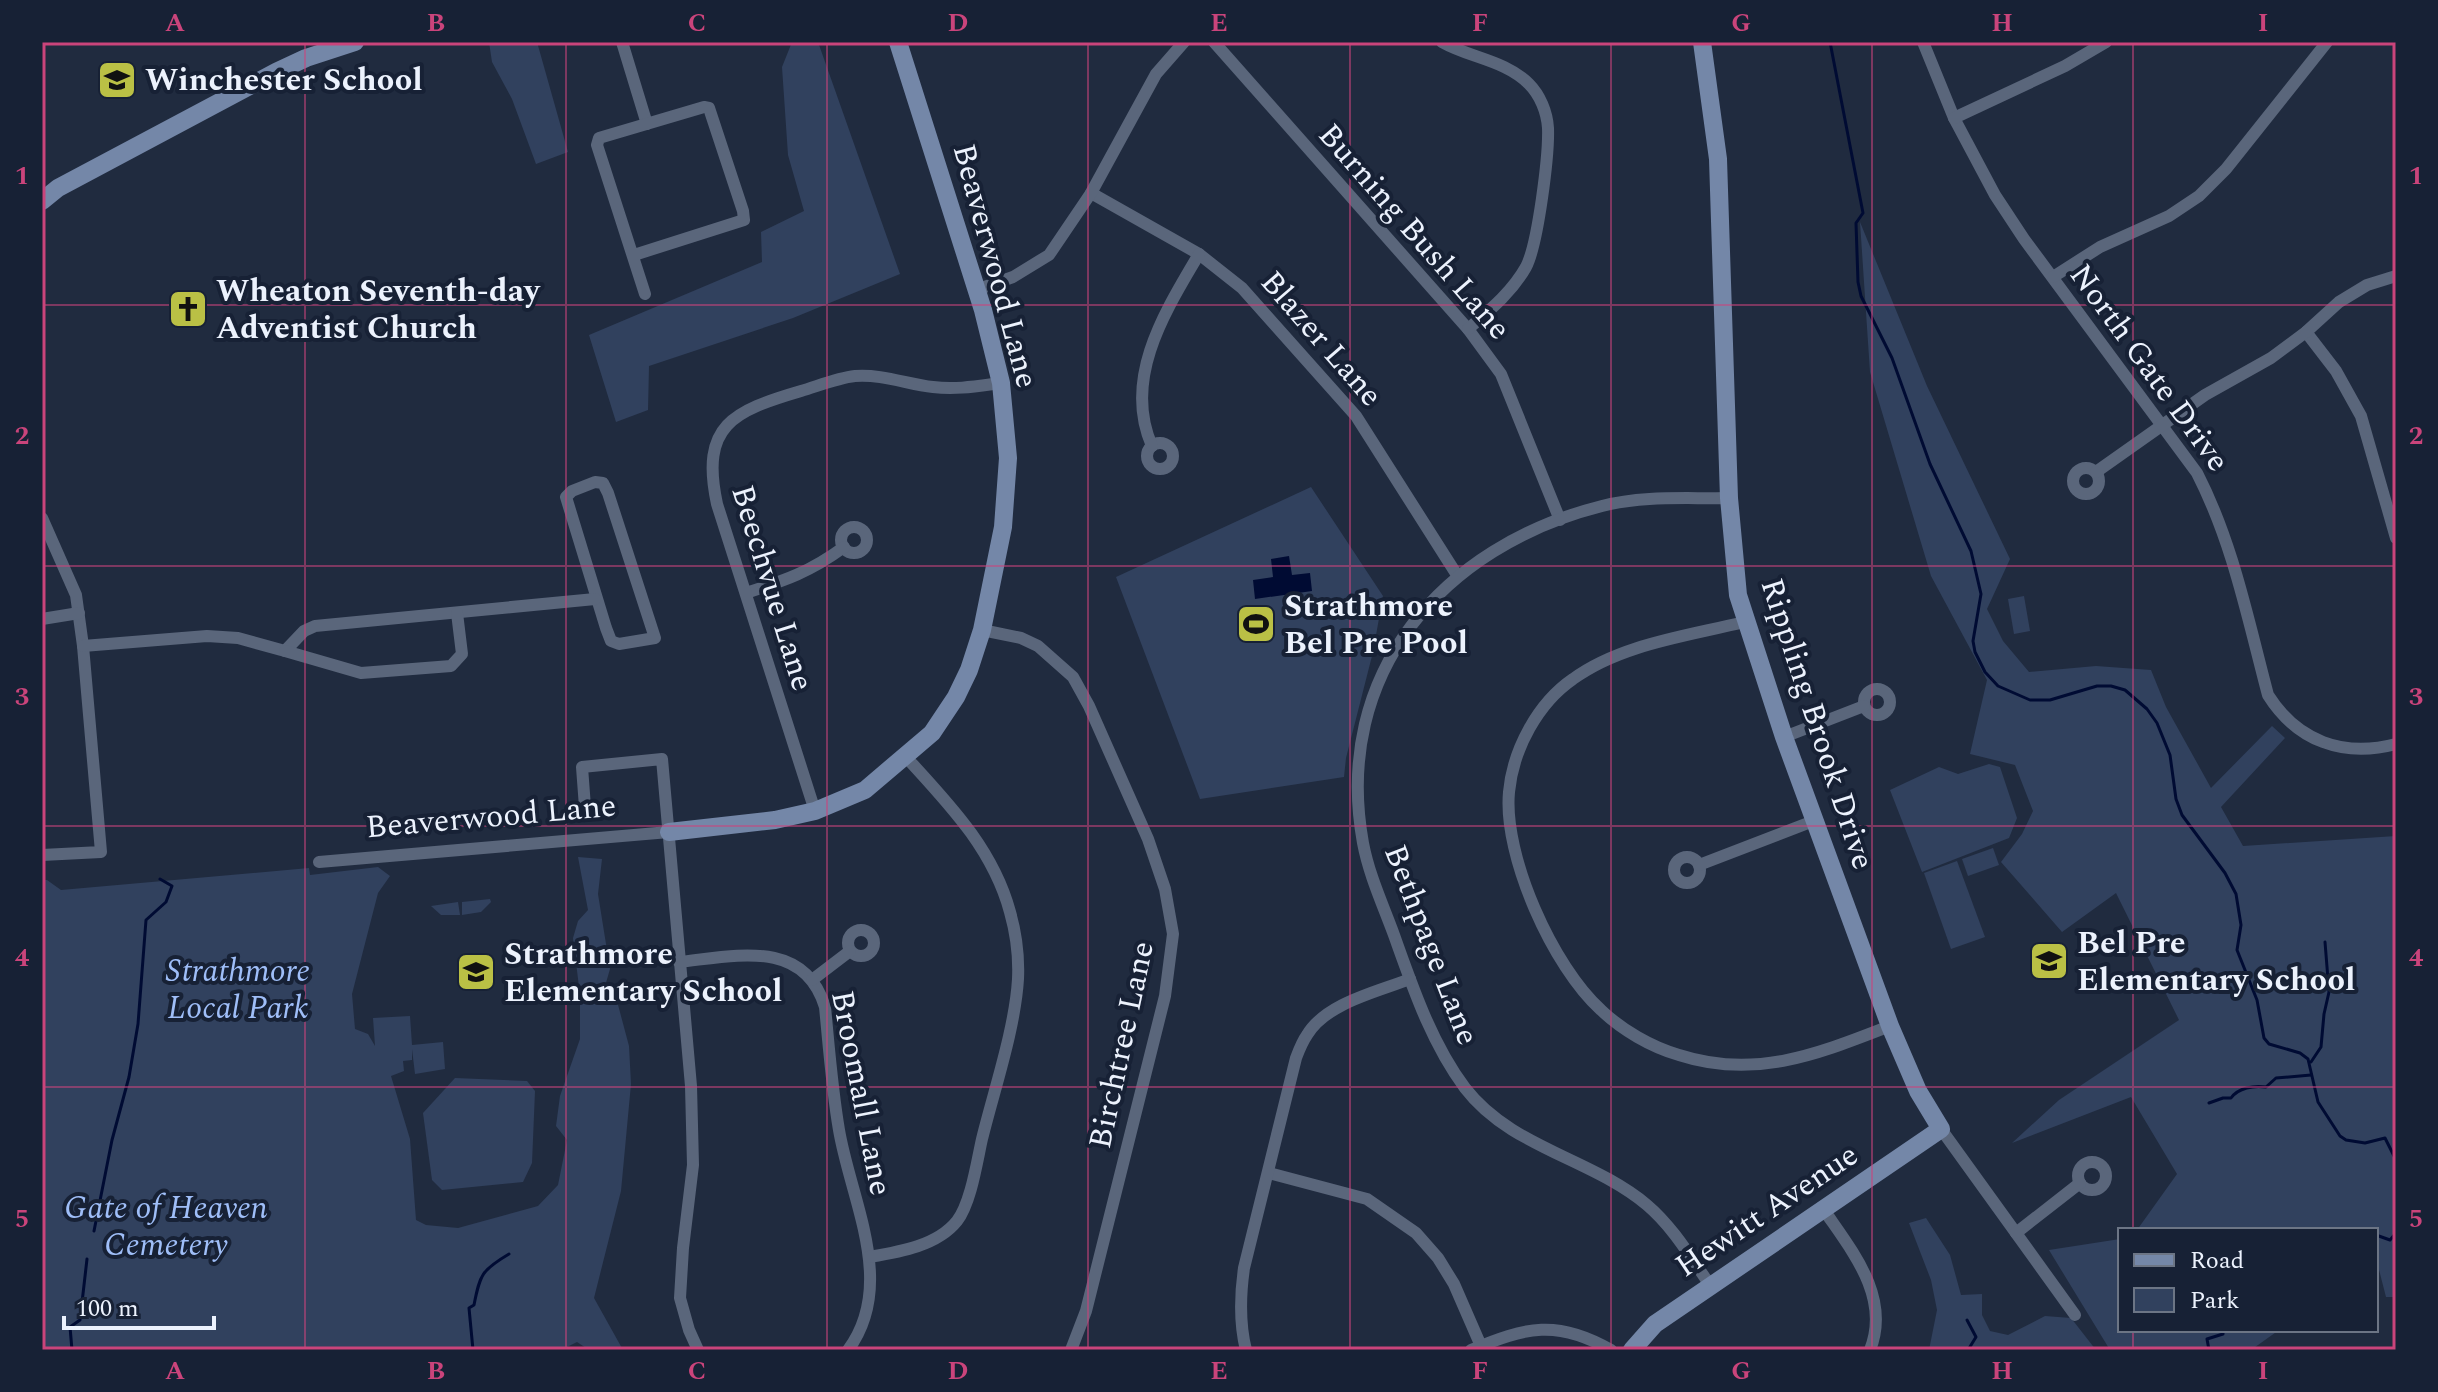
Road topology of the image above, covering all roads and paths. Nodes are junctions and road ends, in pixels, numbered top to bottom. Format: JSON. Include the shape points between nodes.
{"nodes":[{"id":1,"x":355,"y":42,"type":"edge"},
{"id":2,"x":622,"y":42,"type":"edge"},
{"id":3,"x":898,"y":42,"type":"edge"},
{"id":4,"x":1184,"y":42,"type":"edge"},
{"id":5,"x":1214,"y":42,"type":"edge"},
{"id":6,"x":1442,"y":42,"type":"edge"},
{"id":7,"x":1702,"y":42,"type":"edge"},
{"id":8,"x":1923,"y":42,"type":"edge"},
{"id":9,"x":2106,"y":42,"type":"edge"},
{"id":10,"x":2327,"y":42,"type":"edge"},
{"id":11,"x":1954,"y":118,"type":"junction"},
{"id":12,"x":647,"y":124,"type":"junction"},
{"id":13,"x":50,"y":188,"type":"edge"},
{"id":14,"x":1091,"y":193,"type":"junction"},
{"id":15,"x":42,"y":201,"type":"edge"},
{"id":16,"x":1199,"y":254,"type":"junction"},
{"id":17,"x":634,"y":255,"type":"junction"},
{"id":18,"x":2396,"y":276,"type":"edge"},
{"id":19,"x":2053,"y":277,"type":"junction"},
{"id":20,"x":976,"y":290,"type":"junction"},
{"id":21,"x":645,"y":294,"type":"dead end"},
{"id":22,"x":1468,"y":329,"type":"junction"},
{"id":23,"x":2306,"y":332,"type":"junction"},
{"id":24,"x":1001,"y":383,"type":"junction"},
{"id":25,"x":2163,"y":424,"type":"junction"},
{"id":26,"x":1152,"y":446,"type":"dead end"},
{"id":27,"x":2096,"y":472,"type":"dead end"},
{"id":28,"x":1729,"y":498,"type":"junction"},
{"id":29,"x":42,"y":518,"type":"edge"},
{"id":30,"x":1560,"y":520,"type":"junction"},
{"id":31,"x":2396,"y":538,"type":"edge"},
{"id":32,"x":844,"y":547,"type":"dead end"},
{"id":33,"x":1457,"y":575,"type":"junction"},
{"id":34,"x":746,"y":593,"type":"junction"},
{"id":35,"x":595,"y":599,"type":"junction"},
{"id":36,"x":79,"y":613,"type":"junction"},
{"id":37,"x":457,"y":613,"type":"junction"},
{"id":38,"x":42,"y":619,"type":"edge"},
{"id":39,"x":1744,"y":622,"type":"junction"},
{"id":40,"x":982,"y":630,"type":"junction"},
{"id":41,"x":83,"y":646,"type":"junction"},
{"id":42,"x":285,"y":651,"type":"junction"},
{"id":43,"x":1864,"y":706,"type":"dead end"},
{"id":44,"x":1784,"y":737,"type":"junction"},
{"id":45,"x":2396,"y":744,"type":"edge"},
{"id":46,"x":906,"y":757,"type":"junction"},
{"id":47,"x":585,"y":807,"type":"dead end"},
{"id":48,"x":815,"y":811,"type":"junction"},
{"id":49,"x":1816,"y":820,"type":"junction"},
{"id":50,"x":669,"y":832,"type":"junction"},
{"id":51,"x":42,"y":855,"type":"edge"},
{"id":52,"x":319,"y":862,"type":"dead end"},
{"id":53,"x":1699,"y":865,"type":"dead end"},
{"id":54,"x":850,"y":951,"type":"dead end"},
{"id":55,"x":679,"y":962,"type":"junction"},
{"id":56,"x":1410,"y":979,"type":"junction"},
{"id":57,"x":812,"y":980,"type":"junction"},
{"id":58,"x":1890,"y":1026,"type":"junction"},
{"id":59,"x":1941,"y":1129,"type":"junction"},
{"id":60,"x":1269,"y":1173,"type":"junction"},
{"id":61,"x":2080,"y":1183,"type":"dead end"},
{"id":62,"x":1824,"y":1210,"type":"junction"},
{"id":63,"x":2016,"y":1233,"type":"junction"},
{"id":64,"x":869,"y":1257,"type":"junction"},
{"id":65,"x":1710,"y":1285,"type":"junction"},
{"id":66,"x":2075,"y":1315,"type":"dead end"},
{"id":67,"x":1476,"y":1348,"type":"edge"},
{"id":68,"x":698,"y":1350,"type":"edge"},
{"id":69,"x":848,"y":1350,"type":"edge"},
{"id":70,"x":1071,"y":1350,"type":"edge"},
{"id":71,"x":1246,"y":1350,"type":"edge"},
{"id":72,"x":1611,"y":1350,"type":"edge"},
{"id":73,"x":1632,"y":1350,"type":"edge"},
{"id":74,"x":1870,"y":1350,"type":"edge"}],
"edges":[{"from":1,"to":13,"type":"street","via":[[276,72]]},
{"from":2,"to":12,"type":"street"},
{"from":3,"to":20,"type":"street","name":"Beaverwood Lane"},
{"from":4,"to":14,"type":"street","via":[[1156,74]]},
{"from":5,"to":22,"type":"street","name":"Burning Bush Lane"},
{"from":6,"to":22,"type":"street","via":[[1508,68],[1530,85],[1540,97],[1548,129],[1538,229],[1528,264],[1510,292]]},
{"from":7,"to":28,"type":"street","name":"Rippling Brook Drive","via":[[1718,159]]},
{"from":8,"to":11,"type":"street","name":"North Gate Drive"},
{"from":9,"to":11,"type":"street"},
{"from":10,"to":19,"type":"street","via":[[2199,196]]},
{"from":11,"to":19,"type":"street","name":"North Gate Drive","via":[[1995,195]]},
{"from":12,"to":17,"type":"street","via":[[599,138],[597,145]]},
{"from":12,"to":17,"type":"street","via":[[709,108],[744,220]]},
{"from":13,"to":15,"type":"street"},
{"from":14,"to":16,"type":"street","name":"Blazer Lane"},
{"from":14,"to":20,"type":"street","via":[[1049,255],[1013,277]]},
{"from":16,"to":26,"type":"street","via":[[1162,317],[1149,351],[1142,403]]},
{"from":16,"to":33,"type":"street","name":"Blazer Lane","via":[[1242,288],[1356,416]]},
{"from":17,"to":21,"type":"street"},
{"from":18,"to":23,"type":"street","via":[[2339,302]]},
{"from":19,"to":25,"type":"street","name":"North Gate Drive"},
{"from":20,"to":24,"type":"street","name":"Beaverwood Lane"},
{"from":22,"to":30,"type":"street","name":"Burning Bush Lane","via":[[1501,374]]},
{"from":23,"to":25,"type":"street"},
{"from":23,"to":31,"type":"street","via":[[2361,416]]},
{"from":24,"to":34,"type":"street","name":"Beechvue Lane","via":[[934,387],[885,376],[853,376],[746,411],[729,422],[711,459],[711,475]]},
{"from":24,"to":40,"type":"street","name":"Beaverwood Lane","via":[[1008,458],[1003,527]]},
{"from":25,"to":27,"type":"street"},
{"from":25,"to":45,"type":"street","name":"North Gate Drive","via":[[2214,507],[2268,695],[2279,713],[2314,740],[2332,745]]},
{"from":28,"to":30,"type":"street","name":"Bethpage Lane","via":[[1635,501]]},
{"from":28,"to":39,"type":"street","name":"Rippling Brook Drive"},
{"from":29,"to":36,"type":"street"},
{"from":30,"to":33,"type":"street","name":"Bethpage Lane","via":[[1492,550]]},
{"from":32,"to":34,"type":"street","via":[[800,576]]},
{"from":33,"to":56,"type":"street","name":"Bethpage Lane","via":[[1423,609],[1394,650],[1372,699],[1360,749],[1363,843]]},
{"from":34,"to":48,"type":"street","name":"Beechvue Lane"},
{"from":35,"to":35,"type":"street","via":[[566,497],[595,482],[603,483],[608,493],[655,638],[611,641]]},
{"from":35,"to":37,"type":"street"},
{"from":36,"to":38,"type":"street"},
{"from":36,"to":41,"type":"street"},
{"from":37,"to":42,"type":"street","via":[[315,626]]},
{"from":37,"to":42,"type":"street","via":[[462,654],[451,666],[361,673]]},
{"from":39,"to":44,"type":"street","name":"Rippling Brook Drive"},
{"from":39,"to":58,"type":"street","via":[[1595,665],[1552,696],[1526,735],[1509,793],[1510,826],[1523,875],[1557,958],[1601,1010],[1653,1045],[1681,1056],[1755,1065],[1816,1054]]},
{"from":40,"to":46,"type":"street","name":"Beaverwood Lane","via":[[956,697],[932,733]]},
{"from":40,"to":70,"type":"street","name":"Birchtree Lane","via":[[1038,646],[1073,677],[1148,839],[1173,934],[1165,996],[1086,1311]]},
{"from":41,"to":42,"type":"street","via":[[207,636]]},
{"from":41,"to":51,"type":"street","via":[[101,852]]},
{"from":43,"to":44,"type":"street"},
{"from":44,"to":49,"type":"street","name":"Rippling Brook Drive"},
{"from":46,"to":48,"type":"street","name":"Beaverwood Lane","via":[[865,790]]},
{"from":46,"to":64,"type":"street","via":[[983,848],[1011,914],[1018,978],[959,1219],[939,1236],[903,1251]]},
{"from":47,"to":50,"type":"street","name":"Beaverwood Lane","via":[[582,767],[662,759]]},
{"from":48,"to":50,"type":"street","name":"Beaverwood Lane"},
{"from":49,"to":53,"type":"street"},
{"from":49,"to":58,"type":"street","name":"Rippling Brook Drive"},
{"from":50,"to":52,"type":"street","name":"Beaverwood Lane"},
{"from":50,"to":55,"type":"street"},
{"from":54,"to":57,"type":"street"},
{"from":55,"to":57,"type":"street","name":"Broomall Lane","via":[[769,956],[793,963]]},
{"from":55,"to":68,"type":"street","via":[[693,1165],[680,1298]]},
{"from":56,"to":60,"type":"street","via":[[1336,1009],[1307,1033],[1296,1058]]},
{"from":56,"to":65,"type":"street","name":"Bethpage Lane","via":[[1438,1050],[1467,1090],[1506,1126],[1646,1204]]},
{"from":57,"to":64,"type":"street","name":"Broomall Lane","via":[[825,1007],[839,1131]]},
{"from":58,"to":59,"type":"street","name":"Rippling Brook Drive"},
{"from":59,"to":62,"type":"street","name":"Hewitt Avenue"},
{"from":59,"to":63,"type":"street","name":"Rippling Brook Drive"},
{"from":60,"to":67,"type":"street","via":[[1367,1199],[1416,1233],[1454,1284]]},
{"from":60,"to":71,"type":"street","via":[[1244,1268],[1241,1323]]},
{"from":61,"to":63,"type":"street"},
{"from":62,"to":65,"type":"street","name":"Hewitt Avenue"},
{"from":62,"to":74,"type":"street","via":[[1863,1268],[1875,1302]]},
{"from":63,"to":66,"type":"street","name":"Rippling Brook Drive"},
{"from":64,"to":69,"type":"street","name":"Broomall Lane","via":[[869,1302],[859,1336]]},
{"from":65,"to":73,"type":"street","name":"Hewitt Avenue","via":[[1655,1324]]},
{"from":67,"to":72,"type":"street","via":[[1535,1328],[1561,1329]]}]}
